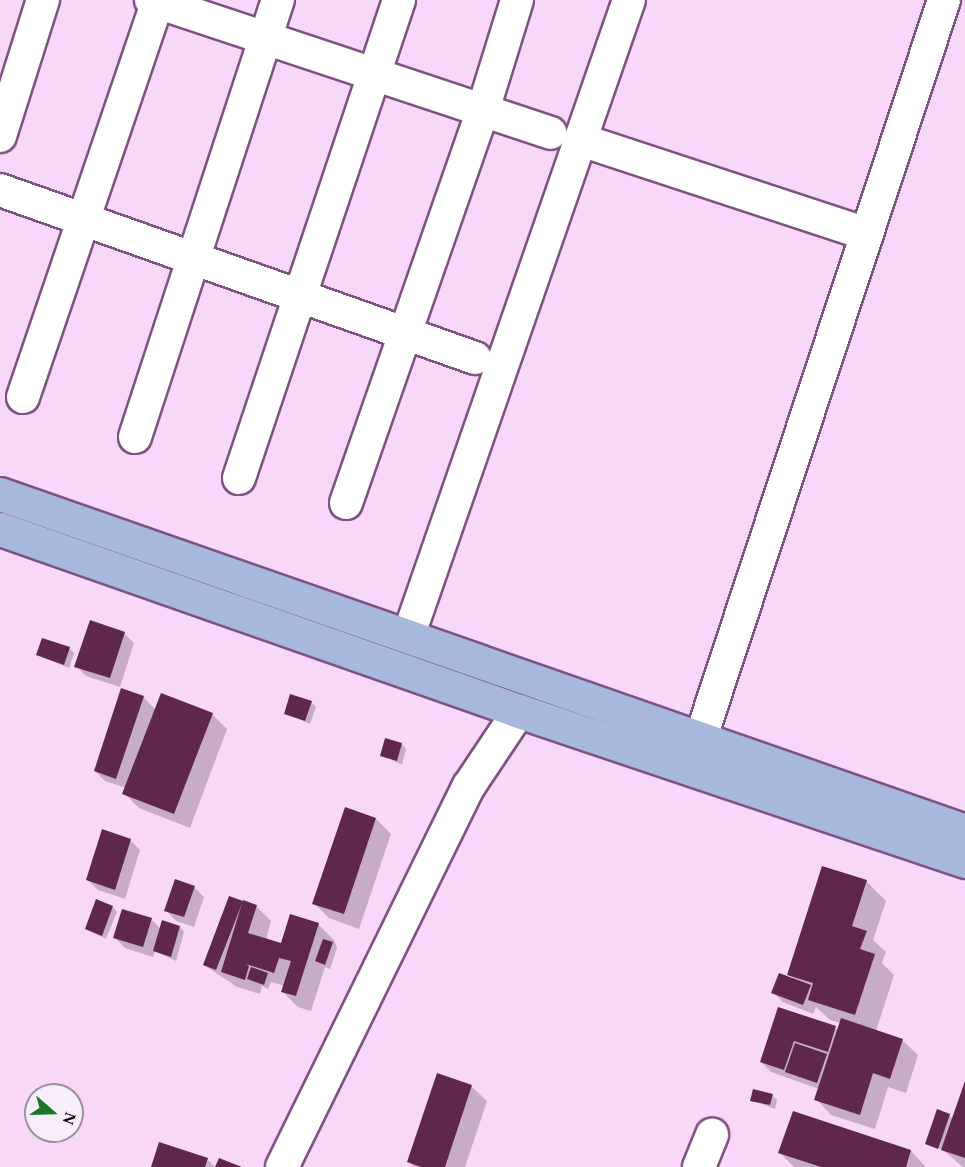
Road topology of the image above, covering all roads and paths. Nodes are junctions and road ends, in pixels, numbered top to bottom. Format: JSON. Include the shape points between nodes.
{"nodes":[{"id":1,"x":44,"y":0,"type":"edge"},
{"id":2,"x":279,"y":0,"type":"edge"},
{"id":3,"x":399,"y":0,"type":"edge"},
{"id":4,"x":517,"y":0,"type":"edge"},
{"id":5,"x":629,"y":0,"type":"edge"},
{"id":6,"x":944,"y":0,"type":"edge"},
{"id":7,"x":155,"y":1,"type":"edge"},
{"id":8,"x":266,"y":37,"type":"junction"},
{"id":9,"x":374,"y":73,"type":"junction"},
{"id":10,"x":483,"y":110,"type":"junction"},
{"id":11,"x":550,"y":134,"type":"dead end"},
{"id":12,"x":0,"y":136,"type":"edge"},
{"id":13,"x":581,"y":140,"type":"junction"},
{"id":14,"x":0,"y":190,"type":"edge"},
{"id":15,"x":81,"y":221,"type":"junction"},
{"id":16,"x":867,"y":234,"type":"junction"},
{"id":17,"x":196,"y":258,"type":"junction"},
{"id":18,"x":303,"y":295,"type":"junction"},
{"id":19,"x":405,"y":332,"type":"junction"},
{"id":20,"x":475,"y":358,"type":"dead end"},
{"id":21,"x":23,"y":397,"type":"dead end"},
{"id":22,"x":135,"y":437,"type":"dead end"},
{"id":23,"x":239,"y":478,"type":"dead end"},
{"id":24,"x":0,"y":494,"type":"edge"},
{"id":25,"x":346,"y":503,"type":"dead end"},
{"id":26,"x":0,"y":529,"type":"edge"},
{"id":27,"x":408,"y":637,"type":"junction"},
{"id":28,"x":519,"y":711,"type":"junction"},
{"id":29,"x":700,"y":740,"type":"junction"},
{"id":30,"x":965,"y":831,"type":"edge"},
{"id":31,"x":965,"y":861,"type":"edge"},
{"id":32,"x":712,"y":1135,"type":"dead end"},
{"id":33,"x":282,"y":1167,"type":"edge"},
{"id":34,"x":699,"y":1167,"type":"edge"}],
"edges":[{"from":1,"to":12,"type":"street"},
{"from":2,"to":8,"type":"street"},
{"from":3,"to":9,"type":"street"},
{"from":4,"to":10,"type":"street"},
{"from":5,"to":13,"type":"street"},
{"from":6,"to":16,"type":"street"},
{"from":7,"to":8,"type":"street"},
{"from":7,"to":15,"type":"street"},
{"from":8,"to":9,"type":"street"},
{"from":8,"to":17,"type":"street"},
{"from":9,"to":10,"type":"street"},
{"from":9,"to":18,"type":"street"},
{"from":10,"to":11,"type":"street"},
{"from":10,"to":19,"type":"street"},
{"from":13,"to":16,"type":"street"},
{"from":13,"to":27,"type":"street"},
{"from":14,"to":15,"type":"street"},
{"from":15,"to":17,"type":"street"},
{"from":15,"to":21,"type":"street"},
{"from":16,"to":29,"type":"street"},
{"from":17,"to":18,"type":"street"},
{"from":17,"to":22,"type":"street"},
{"from":18,"to":19,"type":"street"},
{"from":18,"to":23,"type":"street"},
{"from":19,"to":20,"type":"street"},
{"from":19,"to":25,"type":"street"},
{"from":24,"to":27,"type":"main road"},
{"from":26,"to":28,"type":"main road"},
{"from":27,"to":29,"type":"main road"},
{"from":28,"to":31,"type":"main road"},
{"from":28,"to":33,"type":"street","via":[[469,786]]},
{"from":29,"to":30,"type":"main road"},
{"from":32,"to":34,"type":"street"}]}
